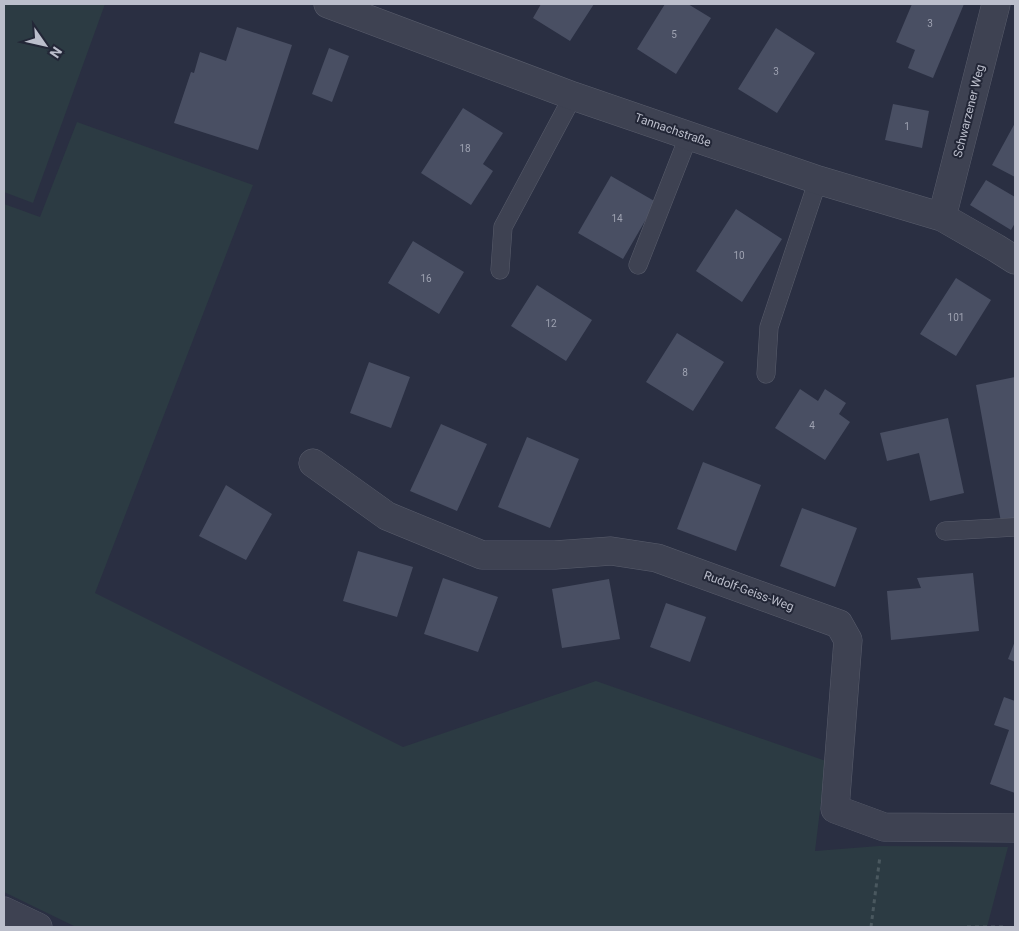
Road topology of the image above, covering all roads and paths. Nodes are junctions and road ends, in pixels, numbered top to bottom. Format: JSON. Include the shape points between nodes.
{"nodes":[{"id":1,"x":328,"y":4,"type":"edge"},
{"id":2,"x":996,"y":4,"type":"edge"},
{"id":3,"x":573,"y":96,"type":"junction"},
{"id":4,"x":689,"y":135,"type":"junction"},
{"id":5,"x":818,"y":180,"type":"junction"},
{"id":6,"x":942,"y":218,"type":"junction"},
{"id":7,"x":1015,"y":260,"type":"edge"},
{"id":8,"x":638,"y":265,"type":"dead end"},
{"id":9,"x":500,"y":270,"type":"dead end"},
{"id":10,"x":766,"y":374,"type":"dead end"},
{"id":11,"x":313,"y":463,"type":"dead end"},
{"id":12,"x":1015,"y":527,"type":"edge"},
{"id":13,"x":945,"y":531,"type":"dead end"},
{"id":14,"x":1015,"y":828,"type":"edge"},
{"id":15,"x":879,"y":853,"type":"dead end"},
{"id":16,"x":4,"y":911,"type":"edge"},
{"id":17,"x":38,"y":927,"type":"edge"},
{"id":18,"x":871,"y":927,"type":"edge"},
{"id":19,"x":967,"y":927,"type":"edge"},
{"id":20,"x":1006,"y":927,"type":"edge"}],
"edges":[{"from":1,"to":3,"type":"street","name":"Tannachstraße"},
{"from":2,"to":6,"type":"street","name":"Schwarzener Weg"},
{"from":3,"to":4,"type":"street","name":"Tannachstraße"},
{"from":3,"to":9,"type":"lane","via":[[503,227]]},
{"from":4,"to":5,"type":"street","name":"Tannachstraße"},
{"from":4,"to":8,"type":"lane"},
{"from":5,"to":6,"type":"street","name":"Tannachstraße"},
{"from":5,"to":10,"type":"lane","via":[[769,328]]},
{"from":6,"to":7,"type":"street","name":"Tannachstraße"},
{"from":11,"to":14,"type":"street","name":"Rudolf-Geiss-Weg","via":[[387,516],[482,555],[611,551],[657,558],[839,624],[848,640],[835,809],[884,827]]},
{"from":12,"to":13,"type":"lane"},
{"from":15,"to":18,"type":"path"},
{"from":16,"to":17,"type":"street"},
{"from":19,"to":20,"type":"path"}]}
